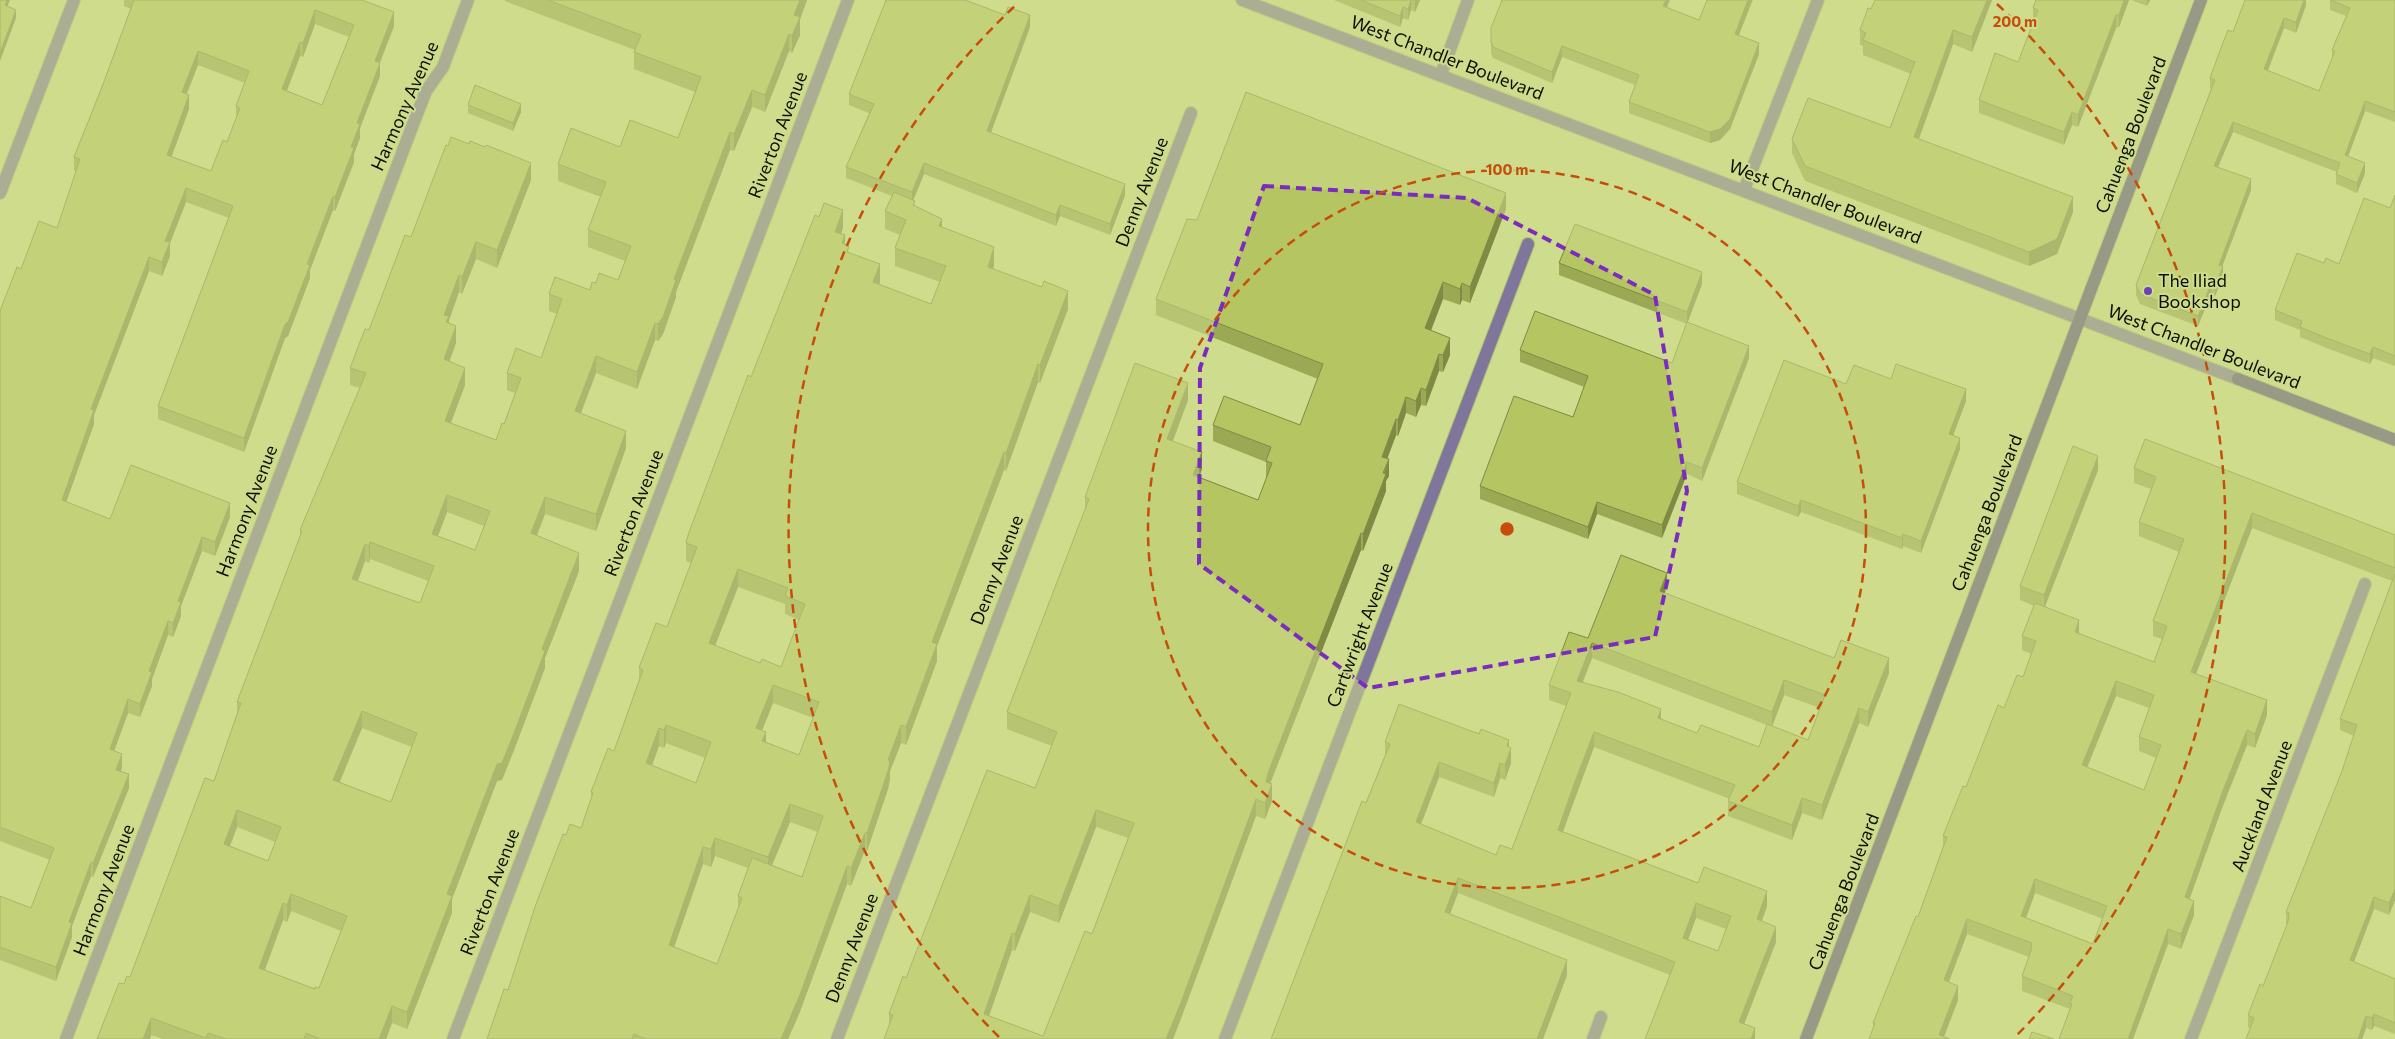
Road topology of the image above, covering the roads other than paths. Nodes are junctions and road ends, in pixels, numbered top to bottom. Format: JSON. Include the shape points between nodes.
{"nodes":[{"id":1,"x":74,"y":0,"type":"edge"},
{"id":2,"x":468,"y":0,"type":"edge"},
{"id":3,"x":848,"y":0,"type":"edge"},
{"id":4,"x":1242,"y":0,"type":"edge"},
{"id":5,"x":1468,"y":0,"type":"edge"},
{"id":6,"x":1818,"y":0,"type":"edge"},
{"id":7,"x":2201,"y":0,"type":"edge"},
{"id":8,"x":1441,"y":74,"type":"junction"},
{"id":9,"x":1190,"y":113,"type":"dead end"},
{"id":10,"x":1744,"y":190,"type":"junction"},
{"id":11,"x":0,"y":193,"type":"edge"},
{"id":12,"x":1528,"y":244,"type":"dead end"},
{"id":13,"x":2081,"y":318,"type":"junction"},
{"id":14,"x":2238,"y":379,"type":"joint"},
{"id":15,"x":2395,"y":440,"type":"edge"},
{"id":16,"x":2365,"y":584,"type":"dead end"},
{"id":17,"x":1601,"y":1017,"type":"dead end"},
{"id":18,"x":66,"y":1039,"type":"edge"},
{"id":19,"x":453,"y":1039,"type":"edge"},
{"id":20,"x":837,"y":1039,"type":"edge"},
{"id":21,"x":1225,"y":1039,"type":"edge"},
{"id":22,"x":1593,"y":1039,"type":"edge"},
{"id":23,"x":1806,"y":1039,"type":"edge"},
{"id":24,"x":2192,"y":1039,"type":"edge"}],
"edges":[{"from":1,"to":11,"type":"street"},
{"from":2,"to":18,"type":"street","name":"Harmony Avenue","via":[[443,67],[426,91],[412,127]]},
{"from":3,"to":19,"type":"street","name":"Riverton Avenue"},
{"from":4,"to":8,"type":"street","name":"West Chandler Boulevard"},
{"from":5,"to":8,"type":"street"},
{"from":6,"to":10,"type":"street"},
{"from":7,"to":13,"type":"main road","name":"Cahuenga Boulevard"},
{"from":8,"to":10,"type":"street","name":"West Chandler Boulevard"},
{"from":9,"to":20,"type":"street","name":"Denny Avenue"},
{"from":10,"to":13,"type":"street","name":"West Chandler Boulevard"},
{"from":12,"to":21,"type":"street","name":"Cartwright Avenue"},
{"from":13,"to":14,"type":"street","name":"West Chandler Boulevard"},
{"from":13,"to":23,"type":"main road","name":"Cahuenga Boulevard"},
{"from":14,"to":15,"type":"main road","name":"West Chandler Boulevard"},
{"from":16,"to":24,"type":"street","name":"Auckland Avenue"},
{"from":17,"to":22,"type":"street"}]}
